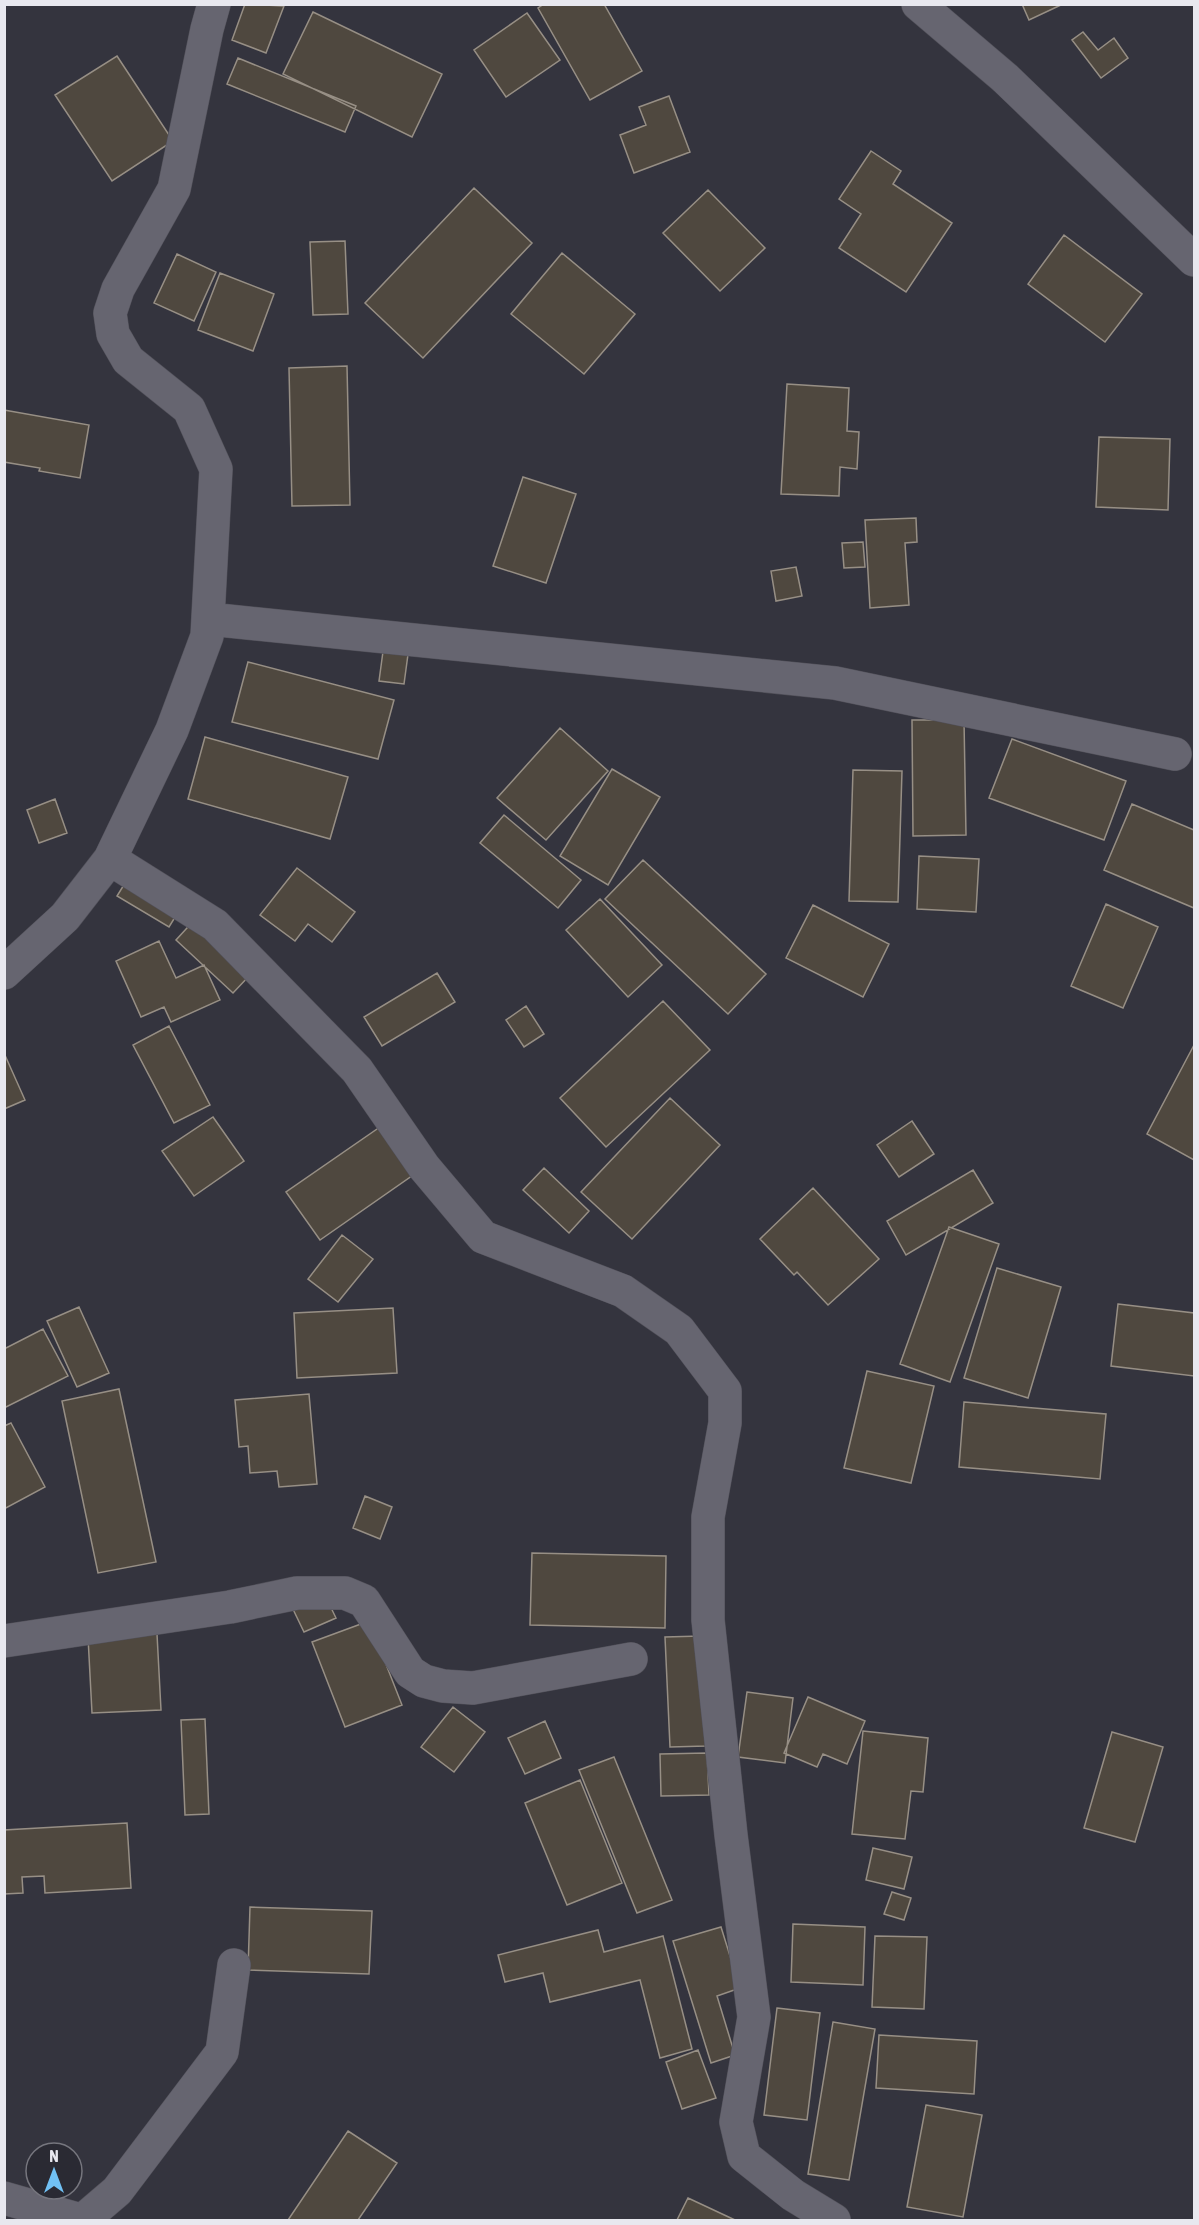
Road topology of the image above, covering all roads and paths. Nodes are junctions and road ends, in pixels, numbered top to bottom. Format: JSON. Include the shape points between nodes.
{"nodes":[{"id":1,"x":214,"y":4,"type":"edge"},
{"id":2,"x":918,"y":4,"type":"edge"},
{"id":3,"x":1194,"y":260,"type":"edge"},
{"id":4,"x":209,"y":619,"type":"junction"},
{"id":5,"x":1175,"y":754,"type":"dead end"},
{"id":6,"x":110,"y":859,"type":"junction"},
{"id":7,"x":4,"y":973,"type":"edge"},
{"id":8,"x":4,"y":1641,"type":"edge"},
{"id":9,"x":631,"y":1659,"type":"dead end"},
{"id":10,"x":234,"y":1965,"type":"dead end"},
{"id":11,"x":4,"y":2198,"type":"edge"},
{"id":12,"x":82,"y":2220,"type":"edge"},
{"id":13,"x":834,"y":2220,"type":"edge"}],
"edges":[{"from":1,"to":4,"type":"street","via":[[174,189],[118,289],[110,313],[113,334],[128,360],[189,409],[216,469]]},
{"from":2,"to":3,"type":"street","via":[[1005,78]]},
{"from":4,"to":5,"type":"street","via":[[834,683]]},
{"from":4,"to":6,"type":"street","via":[[207,636],[171,730]]},
{"from":6,"to":7,"type":"street","via":[[65,917]]},
{"from":6,"to":13,"type":"street","via":[[215,926],[324,1036],[357,1070],[424,1167],[483,1238],[623,1291],[679,1330],[725,1391],[725,1423],[708,1517],[708,1620],[754,2017],[736,2122],[744,2156],[793,2195]]},
{"from":8,"to":9,"type":"street","via":[[297,1593],[345,1593],[364,1601],[410,1672],[443,1686],[473,1688]]},
{"from":10,"to":12,"type":"street","via":[[222,2052],[117,2191]]},
{"from":11,"to":12,"type":"street"}]}
